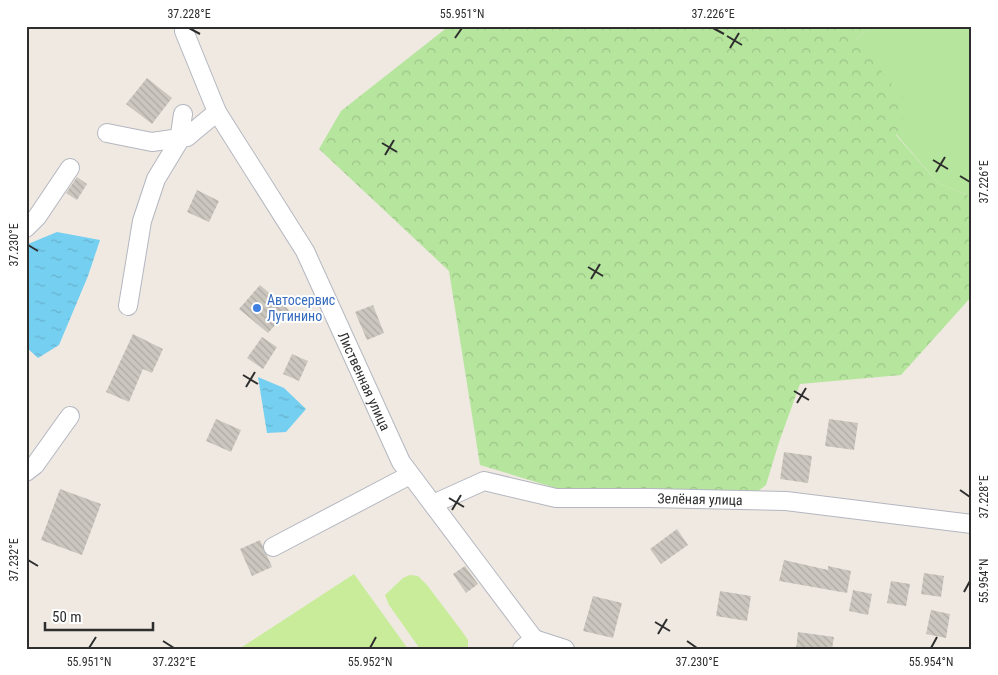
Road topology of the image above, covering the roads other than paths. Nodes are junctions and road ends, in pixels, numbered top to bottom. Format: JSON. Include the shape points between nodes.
{"nodes":[{"id":1,"x":184,"y":26,"type":"edge"},
{"id":2,"x":217,"y":112,"type":"junction"},
{"id":3,"x":183,"y":114,"type":"dead end"},
{"id":4,"x":107,"y":134,"type":"dead end"},
{"id":5,"x":179,"y":138,"type":"junction"},
{"id":6,"x":70,"y":168,"type":"dead end"},
{"id":7,"x":26,"y":228,"type":"edge"},
{"id":8,"x":128,"y":306,"type":"dead end"},
{"id":9,"x":70,"y":416,"type":"dead end"},
{"id":10,"x":26,"y":472,"type":"edge"},
{"id":11,"x":418,"y":482,"type":"junction"},
{"id":12,"x":433,"y":504,"type":"junction"},
{"id":13,"x":972,"y":524,"type":"edge"},
{"id":14,"x":273,"y":547,"type":"dead end"},
{"id":15,"x":528,"y":644,"type":"edge"},
{"id":16,"x":565,"y":649,"type":"edge"}],
"edges":[{"from":1,"to":2,"type":"street","name":"Лиственная улица"},
{"from":2,"to":5,"type":"street","via":[[187,137]]},
{"from":2,"to":11,"type":"street","name":"Лиственная улица","via":[[305,251],[401,462]]},
{"from":3,"to":5,"type":"street"},
{"from":4,"to":5,"type":"street","via":[[152,142]]},
{"from":5,"to":8,"type":"street","via":[[156,178],[142,221]]},
{"from":6,"to":7,"type":"street"},
{"from":9,"to":10,"type":"street","via":[[35,465]]},
{"from":11,"to":12,"type":"street","name":"Лиственная улица"},
{"from":11,"to":14,"type":"street"},
{"from":12,"to":13,"type":"street","name":"Зелёная улица","via":[[484,481],[556,498],[786,501]]},
{"from":12,"to":15,"type":"street","name":"Лиственная улица"},
{"from":15,"to":16,"type":"street"}]}
